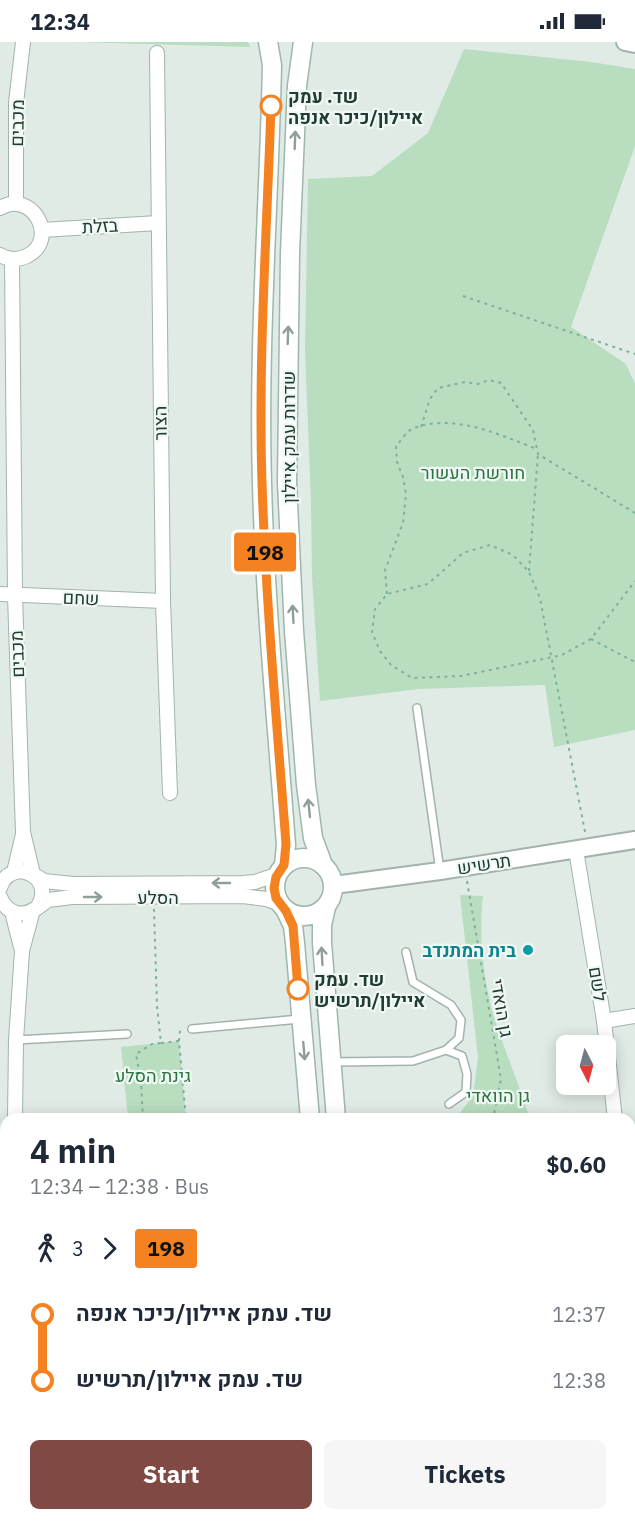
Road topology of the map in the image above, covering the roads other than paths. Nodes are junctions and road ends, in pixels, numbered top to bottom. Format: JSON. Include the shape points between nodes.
{"nodes":[{"id":1,"x":23,"y":42,"type":"edge"},
{"id":2,"x":268,"y":42,"type":"edge"},
{"id":3,"x":303,"y":42,"type":"edge"},
{"id":4,"x":625,"y":42,"type":"edge"},
{"id":5,"x":635,"y":45,"type":"edge"},
{"id":6,"x":157,"y":53,"type":"dead end"},
{"id":7,"x":16,"y":203,"type":"junction"},
{"id":8,"x":0,"y":208,"type":"edge"},
{"id":9,"x":158,"y":223,"type":"junction"},
{"id":10,"x":42,"y":230,"type":"junction"},
{"id":11,"x":6,"y":257,"type":"edge"},
{"id":12,"x":0,"y":594,"type":"edge"},
{"id":13,"x":15,"y":596,"type":"junction"},
{"id":14,"x":163,"y":601,"type":"junction"},
{"id":15,"x":417,"y":708,"type":"dead end"},
{"id":16,"x":170,"y":793,"type":"dead end"},
{"id":17,"x":24,"y":832,"type":"junction"},
{"id":18,"x":635,"y":840,"type":"edge"},
{"id":19,"x":582,"y":849,"type":"junction"},
{"id":20,"x":323,"y":865,"type":"junction"},
{"id":21,"x":281,"y":869,"type":"junction"},
{"id":22,"x":440,"y":871,"type":"junction"},
{"id":23,"x":35,"y":875,"type":"junction"},
{"id":24,"x":334,"y":885,"type":"junction"},
{"id":25,"x":4,"y":892,"type":"edge"},
{"id":26,"x":326,"y":907,"type":"junction"},
{"id":27,"x":283,"y":908,"type":"junction"},
{"id":28,"x":35,"y":909,"type":"junction"},
{"id":29,"x":22,"y":951,"type":"junction"},
{"id":30,"x":406,"y":952,"type":"dead end"},
{"id":31,"x":635,"y":1016,"type":"edge"},
{"id":32,"x":301,"y":1019,"type":"junction"},
{"id":33,"x":604,"y":1021,"type":"junction"},
{"id":34,"x":192,"y":1029,"type":"dead end"},
{"id":35,"x":127,"y":1034,"type":"dead end"},
{"id":36,"x":16,"y":1040,"type":"junction"},
{"id":37,"x":446,"y":1050,"type":"junction"},
{"id":38,"x":331,"y":1062,"type":"junction"},
{"id":39,"x":449,"y":1104,"type":"dead end"},
{"id":40,"x":15,"y":1113,"type":"edge"},
{"id":41,"x":309,"y":1113,"type":"edge"},
{"id":42,"x":335,"y":1113,"type":"edge"},
{"id":43,"x":614,"y":1113,"type":"edge"}],
"edges":[{"from":1,"to":7,"type":"street","name":"מכבים","via":[[16,103]]},
{"from":2,"to":21,"type":"main road","name":"שדרות עמק איילון","via":[[272,65],[262,355],[262,483],[286,844]]},
{"from":20,"to":3,"type":"main road","name":"שדרות עמק איילון","one_way":true,"via":[[313,838],[306,785],[287,482],[290,253],[297,86]]},
{"from":4,"to":5,"type":"street"},
{"from":6,"to":9,"type":"street","name":"הצור"},
{"from":7,"to":8,"type":"street"},
{"from":7,"to":10,"type":"street","via":[[34,212]]},
{"from":9,"to":10,"type":"street","name":"בזלת"},
{"from":9,"to":14,"type":"street","name":"הצור"},
{"from":10,"to":11,"type":"street","via":[[37,248],[22,258]]},
{"from":11,"to":13,"type":"street","name":"מכבים"},
{"from":12,"to":13,"type":"street","name":"שחם"},
{"from":13,"to":14,"type":"street","name":"שחם"},
{"from":13,"to":17,"type":"street","name":"מכבים"},
{"from":14,"to":16,"type":"street","name":"הצור"},
{"from":15,"to":22,"type":"lane"},
{"from":17,"to":23,"type":"street","name":"מכבים"},
{"from":17,"to":25,"type":"street","name":"מכבים"},
{"from":18,"to":19,"type":"street","name":"תרשיש"},
{"from":19,"to":22,"type":"street","name":"תרשיש"},
{"from":19,"to":33,"type":"street","name":"לשם"},
{"from":20,"to":21,"type":"main road","via":[[303,858],[293,859]]},
{"from":20,"to":24,"type":"main road"},
{"from":21,"to":23,"type":"street","name":"הסלע","one_way":true,"via":[[255,882],[231,883],[73,884],[44,881]]},
{"from":21,"to":27,"type":"main road","via":[[274,888]]},
{"from":22,"to":24,"type":"street","name":"תרשיש"},
{"from":23,"to":25,"type":"street","via":[[21,871]]},
{"from":23,"to":28,"type":"street","via":[[43,894]]},
{"from":24,"to":26,"type":"main road"},
{"from":25,"to":28,"type":"street","via":[[22,914]]},
{"from":25,"to":29,"type":"street","name":"מכבים"},
{"from":26,"to":27,"type":"main road","via":[[308,916]]},
{"from":38,"to":26,"type":"main road","one_way":true,"via":[[322,943]]},
{"from":28,"to":27,"type":"street","name":"הסלע","one_way":true,"via":[[60,897],[255,897]]},
{"from":27,"to":32,"type":"main road","via":[[293,926],[296,943]]},
{"from":28,"to":29,"type":"street","name":"מכבים"},
{"from":29,"to":36,"type":"street","name":"מכבים"},
{"from":30,"to":37,"type":"lane","via":[[413,982],[451,1005],[460,1020],[459,1038]]},
{"from":31,"to":33,"type":"street"},
{"from":32,"to":34,"type":"lane"},
{"from":32,"to":41,"type":"main road","one_way":true},
{"from":33,"to":43,"type":"street","name":"לשם"},
{"from":35,"to":36,"type":"lane"},
{"from":36,"to":40,"type":"street","name":"מכבים"},
{"from":37,"to":38,"type":"lane","via":[[414,1061]]},
{"from":37,"to":39,"type":"lane","via":[[462,1056],[467,1074],[466,1092]]},
{"from":38,"to":42,"type":"main road"}]}
